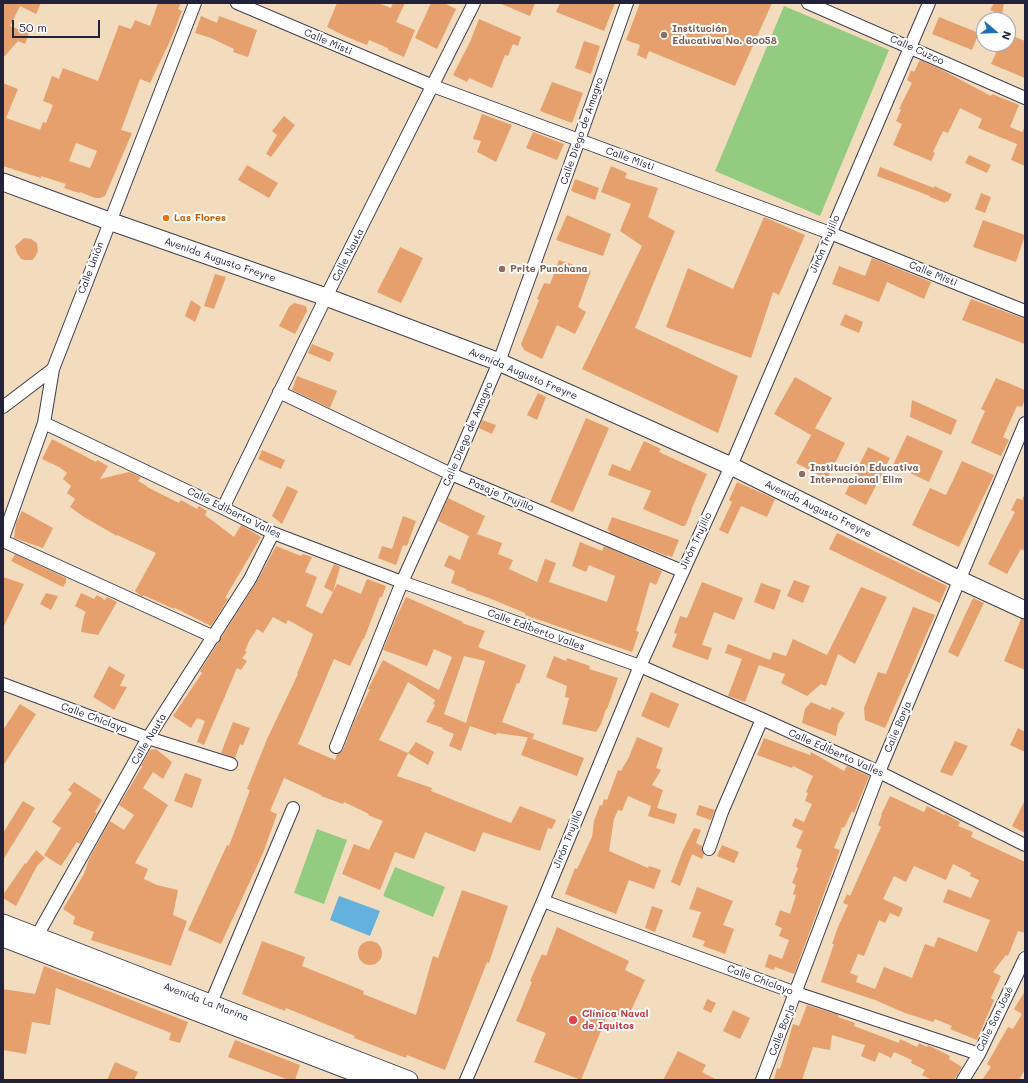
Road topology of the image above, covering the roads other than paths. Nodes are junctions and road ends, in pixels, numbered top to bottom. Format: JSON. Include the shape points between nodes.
{"nodes":[{"id":1,"x":195,"y":3,"type":"edge"},
{"id":2,"x":237,"y":3,"type":"edge"},
{"id":3,"x":474,"y":3,"type":"edge"},
{"id":4,"x":627,"y":3,"type":"edge"},
{"id":5,"x":808,"y":3,"type":"edge"},
{"id":6,"x":930,"y":3,"type":"edge"},
{"id":7,"x":911,"y":47,"type":"junction"},
{"id":8,"x":433,"y":86,"type":"junction"},
{"id":9,"x":1025,"y":98,"type":"edge"},
{"id":10,"x":579,"y":140,"type":"junction"},
{"id":11,"x":3,"y":182,"type":"edge"},
{"id":12,"x":109,"y":221,"type":"junction"},
{"id":13,"x":830,"y":233,"type":"junction"},
{"id":14,"x":326,"y":298,"type":"junction"},
{"id":15,"x":1025,"y":311,"type":"edge"},
{"id":16,"x":499,"y":362,"type":"junction"},
{"id":17,"x":53,"y":369,"type":"junction"},
{"id":18,"x":279,"y":392,"type":"junction"},
{"id":19,"x":3,"y":407,"type":"edge"},
{"id":20,"x":44,"y":423,"type":"junction"},
{"id":21,"x":1025,"y":423,"type":"edge"},
{"id":22,"x":731,"y":466,"type":"junction"},
{"id":23,"x":451,"y":474,"type":"junction"},
{"id":24,"x":223,"y":508,"type":"junction"},
{"id":25,"x":272,"y":533,"type":"junction"},
{"id":26,"x":3,"y":540,"type":"edge"},
{"id":27,"x":682,"y":571,"type":"junction"},
{"id":28,"x":960,"y":580,"type":"junction"},
{"id":29,"x":402,"y":582,"type":"junction"},
{"id":30,"x":1025,"y":610,"type":"edge"},
{"id":31,"x":214,"y":637,"type":"junction"},
{"id":32,"x":640,"y":666,"type":"junction"},
{"id":33,"x":3,"y":684,"type":"edge"},
{"id":34,"x":762,"y":720,"type":"junction"},
{"id":35,"x":148,"y":738,"type":"junction"},
{"id":36,"x":336,"y":746,"type":"dead end"},
{"id":37,"x":231,"y":764,"type":"dead end"},
{"id":38,"x":879,"y":772,"type":"junction"},
{"id":39,"x":293,"y":808,"type":"dead end"},
{"id":40,"x":1025,"y":845,"type":"edge"},
{"id":41,"x":709,"y":849,"type":"dead end"},
{"id":42,"x":543,"y":901,"type":"junction"},
{"id":43,"x":3,"y":923,"type":"edge"},
{"id":44,"x":3,"y":938,"type":"edge"},
{"id":45,"x":33,"y":942,"type":"junction"},
{"id":46,"x":1025,"y":958,"type":"edge"},
{"id":47,"x":796,"y":993,"type":"junction"},
{"id":48,"x":209,"y":1009,"type":"junction"},
{"id":49,"x":978,"y":1054,"type":"junction"},
{"id":50,"x":374,"y":1080,"type":"edge"},
{"id":51,"x":409,"y":1080,"type":"edge"},
{"id":52,"x":466,"y":1080,"type":"edge"},
{"id":53,"x":762,"y":1080,"type":"edge"},
{"id":54,"x":963,"y":1080,"type":"edge"}],
"edges":[{"from":1,"to":12,"type":"street","name":"Calle Unión"},
{"from":2,"to":8,"type":"street","name":"Calle Misti"},
{"from":3,"to":8,"type":"street","name":"Calle Nauta"},
{"from":4,"to":10,"type":"street","name":"Calle Diego de Amagro"},
{"from":5,"to":7,"type":"street","name":"Calle Cuzco"},
{"from":6,"to":7,"type":"street","name":"Jirón Trujillo"},
{"from":7,"to":9,"type":"street","name":"Calle Cuzco"},
{"from":7,"to":13,"type":"street","name":"Jirón Trujillo"},
{"from":8,"to":10,"type":"street","name":"Calle Misti"},
{"from":8,"to":14,"type":"street","name":"Calle Nauta"},
{"from":10,"to":13,"type":"street","name":"Calle Misti"},
{"from":10,"to":16,"type":"street","name":"Calle Diego de Amagro"},
{"from":11,"to":12,"type":"main road","name":"Avenida Augusto Freyre"},
{"from":12,"to":14,"type":"main road","name":"Avenida Augusto Freyre"},
{"from":12,"to":17,"type":"street","name":"Calle Unión"},
{"from":13,"to":15,"type":"street","name":"Calle Misti"},
{"from":13,"to":22,"type":"street","name":"Jirón Trujillo"},
{"from":14,"to":16,"type":"main road","name":"Avenida Augusto Freyre"},
{"from":14,"to":18,"type":"street","name":"Calle Nauta"},
{"from":16,"to":22,"type":"main road","name":"Avenida Augusto Freyre"},
{"from":16,"to":23,"type":"street","name":"Calle Diego de Amagro"},
{"from":17,"to":19,"type":"street"},
{"from":17,"to":20,"type":"street","name":"Calle Unión"},
{"from":18,"to":23,"type":"street","name":"Pasaje Trujillo"},
{"from":18,"to":24,"type":"street","name":"Calle Nauta"},
{"from":20,"to":24,"type":"street","name":"Calle Ediberto Valles"},
{"from":20,"to":26,"type":"street","name":"Calle Unión"},
{"from":21,"to":28,"type":"street","name":"Calle Borja"},
{"from":22,"to":27,"type":"street","name":"Jirón Trujillo"},
{"from":22,"to":28,"type":"main road","name":"Avenida Augusto Freyre"},
{"from":23,"to":27,"type":"street","name":"Pasaje Trujillo"},
{"from":23,"to":29,"type":"street","name":"Calle Diego de Amagro"},
{"from":24,"to":25,"type":"street","name":"Calle Ediberto Valles"},
{"from":25,"to":29,"type":"street","name":"Calle Ediberto Valles"},
{"from":25,"to":31,"type":"street","name":"Calle Nauta","via":[[250,578]]},
{"from":26,"to":31,"type":"street"},
{"from":27,"to":32,"type":"street","name":"Jirón Trujillo"},
{"from":28,"to":30,"type":"main road","name":"Avenida Augusto Freyre"},
{"from":28,"to":38,"type":"street","name":"Calle Borja"},
{"from":29,"to":32,"type":"street","name":"Calle Ediberto Valles"},
{"from":29,"to":36,"type":"street","name":"Calle Diego de Amagro"},
{"from":31,"to":35,"type":"street","name":"Calle Nauta"},
{"from":32,"to":34,"type":"street","name":"Calle Ediberto Valles"},
{"from":32,"to":42,"type":"street","name":"Jirón Trujillo"},
{"from":33,"to":35,"type":"street","name":"Calle Chiclayo"},
{"from":34,"to":38,"type":"street","name":"Calle Ediberto Valles"},
{"from":34,"to":41,"type":"street","via":[[722,812]]},
{"from":35,"to":37,"type":"street","name":"Calle Chiclayo"},
{"from":35,"to":45,"type":"street","name":"Calle Nauta"},
{"from":38,"to":40,"type":"street","name":"Calle Ediberto Valles"},
{"from":38,"to":47,"type":"street","name":"Calle Borja"},
{"from":39,"to":48,"type":"street"},
{"from":42,"to":47,"type":"street","name":"Calle Chiclayo"},
{"from":42,"to":52,"type":"street","name":"Jirón Trujillo"},
{"from":43,"to":45,"type":"main road","name":"Avenida La Marina"},
{"from":44,"to":45,"type":"main road","name":"Avenida La Marina"},
{"from":45,"to":48,"type":"main road","name":"Avenida La Marina"},
{"from":46,"to":49,"type":"street","name":"Calle San José"},
{"from":47,"to":49,"type":"street","name":"Calle Chiclayo"},
{"from":47,"to":53,"type":"street","name":"Calle Borja"},
{"from":48,"to":50,"type":"main road","name":"Avenida La Marina"},
{"from":48,"to":51,"type":"main road","name":"Avenida La Marina"},
{"from":49,"to":54,"type":"street","name":"Calle San José"}]}
